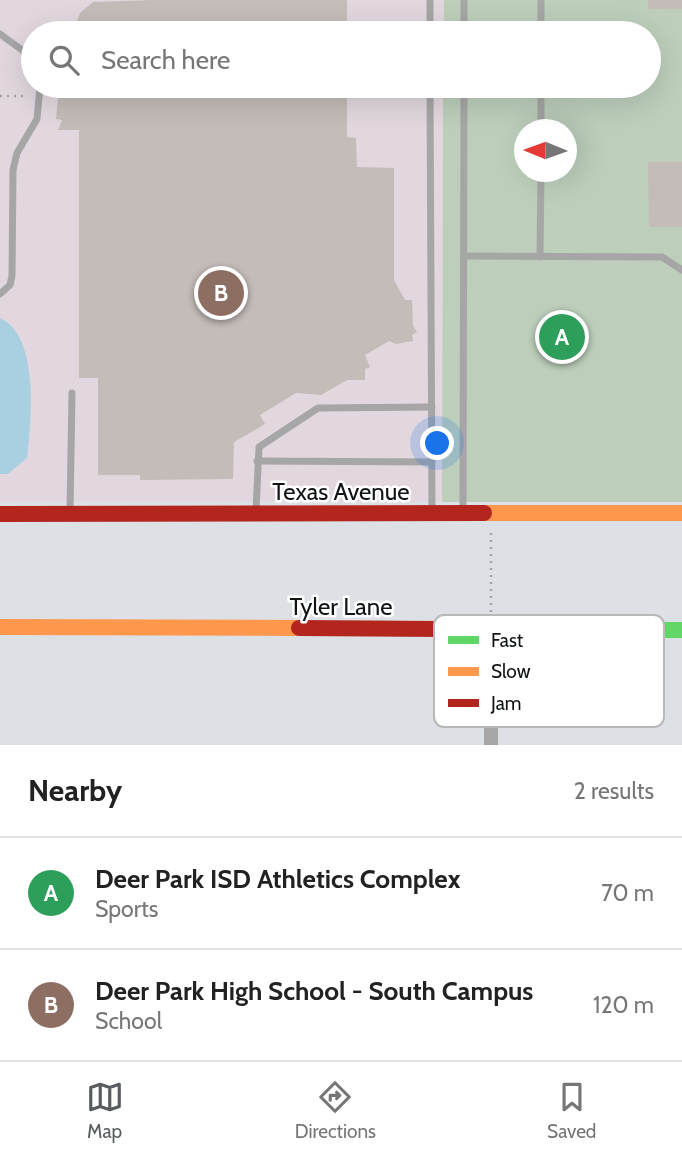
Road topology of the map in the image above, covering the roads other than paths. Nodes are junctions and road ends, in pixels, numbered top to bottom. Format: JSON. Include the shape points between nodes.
{"nodes":[{"id":1,"x":430,"y":0,"type":"edge"},
{"id":2,"x":464,"y":0,"type":"edge"},
{"id":3,"x":541,"y":0,"type":"edge"},
{"id":4,"x":430,"y":21,"type":"edge"},
{"id":5,"x":464,"y":21,"type":"edge"},
{"id":6,"x":541,"y":21,"type":"edge"},
{"id":7,"x":0,"y":34,"type":"edge"},
{"id":8,"x":21,"y":49,"type":"edge"},
{"id":9,"x":41,"y":98,"type":"edge"},
{"id":10,"x":430,"y":98,"type":"edge"},
{"id":11,"x":464,"y":98,"type":"edge"},
{"id":12,"x":541,"y":98,"type":"edge"},
{"id":13,"x":541,"y":119,"type":"edge"},
{"id":14,"x":541,"y":182,"type":"edge"},
{"id":15,"x":464,"y":256,"type":"junction"},
{"id":16,"x":540,"y":257,"type":"junction"},
{"id":17,"x":682,"y":270,"type":"edge"},
{"id":18,"x":0,"y":294,"type":"edge"},
{"id":19,"x":72,"y":393,"type":"dead end"},
{"id":20,"x":432,"y":407,"type":"junction"},
{"id":21,"x":257,"y":461,"type":"junction"},
{"id":22,"x":432,"y":462,"type":"junction"},
{"id":23,"x":463,"y":512,"type":"junction"},
{"id":24,"x":432,"y":513,"type":"junction"},
{"id":25,"x":682,"y":513,"type":"edge"},
{"id":26,"x":0,"y":514,"type":"edge"},
{"id":27,"x":69,"y":514,"type":"junction"},
{"id":28,"x":256,"y":514,"type":"junction"},
{"id":29,"x":0,"y":627,"type":"edge"},
{"id":30,"x":434,"y":630,"type":"edge"},
{"id":31,"x":664,"y":630,"type":"edge"},
{"id":32,"x":682,"y":630,"type":"edge"},
{"id":33,"x":491,"y":727,"type":"edge"},
{"id":34,"x":491,"y":745,"type":"edge"}],
"edges":[{"from":1,"to":4,"type":"lane"},
{"from":2,"to":5,"type":"lane"},
{"from":3,"to":6,"type":"lane"},
{"from":7,"to":8,"type":"lane"},
{"from":9,"to":18,"type":"lane","via":[[37,119],[14,160],[12,276]]},
{"from":10,"to":20,"type":"lane"},
{"from":11,"to":15,"type":"lane"},
{"from":12,"to":13,"type":"lane"},
{"from":14,"to":16,"type":"lane"},
{"from":15,"to":16,"type":"lane"},
{"from":15,"to":23,"type":"lane"},
{"from":16,"to":17,"type":"lane","via":[[662,257]]},
{"from":19,"to":27,"type":"lane"},
{"from":20,"to":21,"type":"lane","via":[[318,408],[265,441]]},
{"from":20,"to":22,"type":"lane"},
{"from":21,"to":22,"type":"lane"},
{"from":21,"to":28,"type":"lane"},
{"from":22,"to":24,"type":"lane"},
{"from":23,"to":24,"type":"street","name":"Texas Avenue"},
{"from":23,"to":25,"type":"street","name":"Texas Avenue"},
{"from":24,"to":28,"type":"street","name":"Texas Avenue"},
{"from":26,"to":27,"type":"street","name":"Texas Avenue"},
{"from":27,"to":28,"type":"street","name":"Texas Avenue"},
{"from":29,"to":30,"type":"street","name":"Tyler Lane"},
{"from":31,"to":32,"type":"street","name":"Tyler Lane"},
{"from":33,"to":34,"type":"street"}]}
